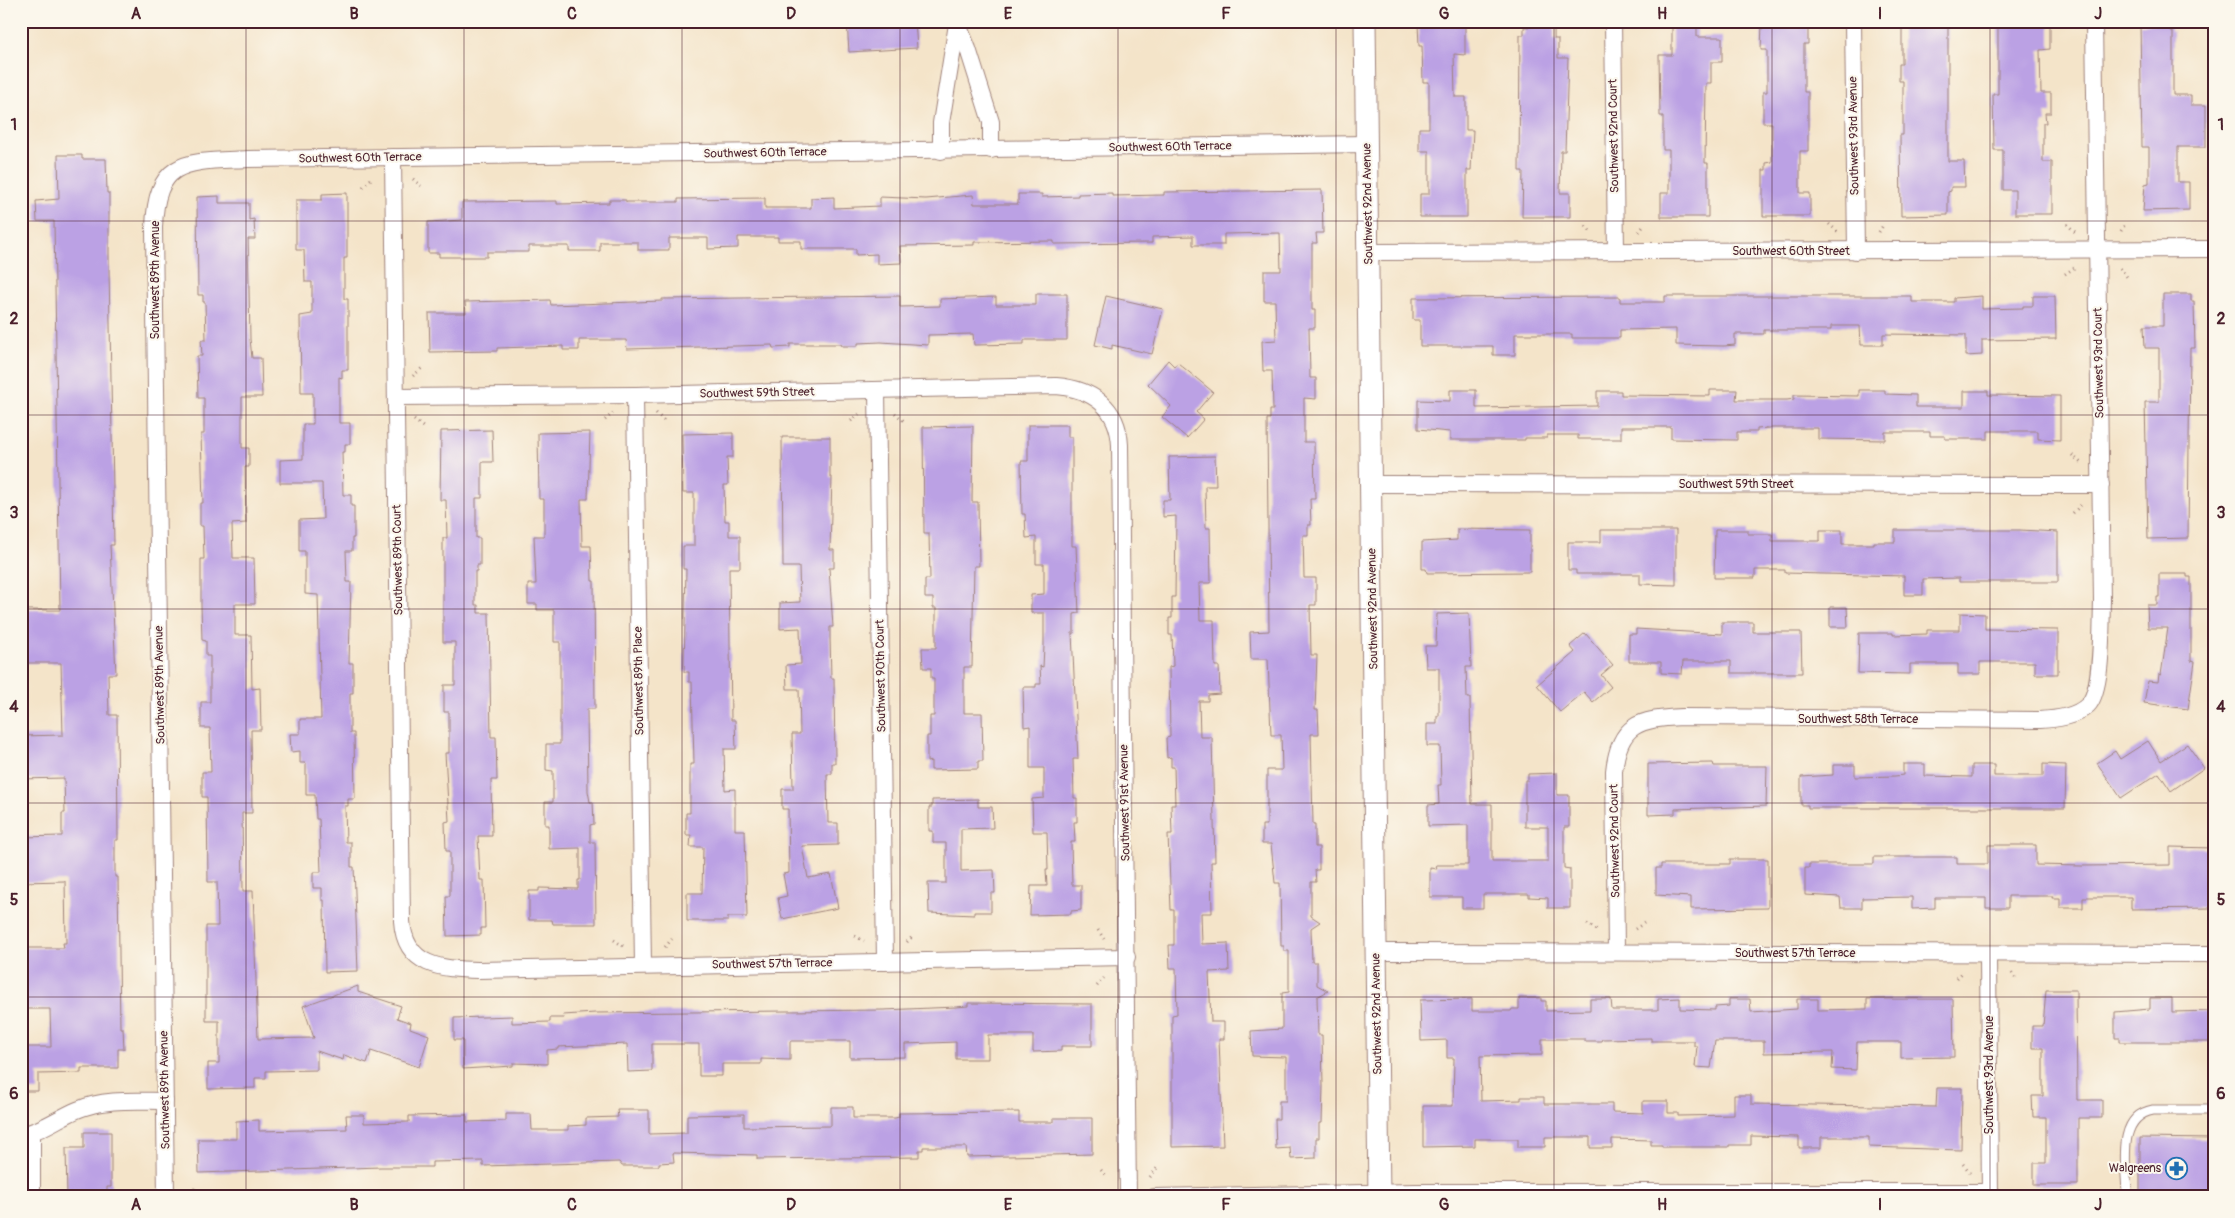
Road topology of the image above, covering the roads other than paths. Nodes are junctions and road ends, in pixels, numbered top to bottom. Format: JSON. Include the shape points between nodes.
{"nodes":[{"id":1,"x":957,"y":21,"type":"edge"},
{"id":2,"x":1365,"y":21,"type":"edge"},
{"id":3,"x":1613,"y":21,"type":"edge"},
{"id":4,"x":1853,"y":21,"type":"edge"},
{"id":5,"x":2094,"y":21,"type":"edge"},
{"id":6,"x":1367,"y":144,"type":"junction"},
{"id":7,"x":991,"y":150,"type":"junction"},
{"id":8,"x":941,"y":151,"type":"junction"},
{"id":9,"x":393,"y":158,"type":"junction"},
{"id":10,"x":167,"y":176,"type":"joint"},
{"id":11,"x":2214,"y":249,"type":"edge"},
{"id":12,"x":2098,"y":250,"type":"junction"},
{"id":13,"x":1616,"y":251,"type":"junction"},
{"id":14,"x":1856,"y":251,"type":"junction"},
{"id":15,"x":1368,"y":252,"type":"junction"},
{"id":16,"x":877,"y":390,"type":"junction"},
{"id":17,"x":635,"y":395,"type":"junction"},
{"id":18,"x":396,"y":397,"type":"junction"},
{"id":19,"x":1110,"y":410,"type":"joint"},
{"id":20,"x":1371,"y":484,"type":"junction"},
{"id":21,"x":2101,"y":485,"type":"junction"},
{"id":22,"x":2089,"y":704,"type":"joint"},
{"id":23,"x":1626,"y":733,"type":"joint"},
{"id":24,"x":1616,"y":951,"type":"junction"},
{"id":25,"x":1376,"y":952,"type":"junction"},
{"id":26,"x":1988,"y":954,"type":"junction"},
{"id":27,"x":2214,"y":954,"type":"edge"},
{"id":28,"x":1127,"y":957,"type":"junction"},
{"id":29,"x":421,"y":958,"type":"joint"},
{"id":30,"x":885,"y":962,"type":"junction"},
{"id":31,"x":642,"y":966,"type":"junction"},
{"id":32,"x":165,"y":1101,"type":"junction"},
{"id":33,"x":2214,"y":1110,"type":"edge"},
{"id":34,"x":27,"y":1134,"type":"edge"},
{"id":35,"x":1379,"y":1194,"type":"edge"},
{"id":36,"x":1990,"y":1194,"type":"edge"},
{"id":37,"x":32,"y":1197,"type":"edge"},
{"id":38,"x":166,"y":1197,"type":"edge"},
{"id":39,"x":1128,"y":1197,"type":"edge"},
{"id":40,"x":1154,"y":1197,"type":"edge"},
{"id":41,"x":2127,"y":1197,"type":"edge"}],
"edges":[{"from":1,"to":7,"type":"street","via":[[991,122]]},
{"from":1,"to":8,"type":"street","via":[[941,123]]},
{"from":2,"to":6,"type":"street","name":"Southwest 92nd Avenue"},
{"from":3,"to":13,"type":"street","name":"Southwest 92nd Court"},
{"from":4,"to":14,"type":"street","name":"Southwest 93rd Avenue"},
{"from":5,"to":12,"type":"street","name":"Southwest 93rd Court"},
{"from":6,"to":7,"type":"street","name":"Southwest 60th Terrace"},
{"from":6,"to":15,"type":"street","name":"Southwest 92nd Avenue"},
{"from":7,"to":8,"type":"street","name":"Southwest 60th Terrace"},
{"from":8,"to":9,"type":"street","name":"Southwest 60th Terrace"},
{"from":9,"to":10,"type":"street","name":"Southwest 60th Terrace","via":[[209,161],[193,163]]},
{"from":9,"to":18,"type":"street","name":"Southwest 89th Court"},
{"from":10,"to":32,"type":"street","name":"Southwest 89th Avenue","via":[[157,195],[154,228]]},
{"from":11,"to":12,"type":"street","name":"Southwest 60th Street"},
{"from":12,"to":14,"type":"street","name":"Southwest 60th Street"},
{"from":12,"to":21,"type":"street","name":"Southwest 93rd Court"},
{"from":13,"to":14,"type":"street","name":"Southwest 60th Street"},
{"from":13,"to":15,"type":"street","name":"Southwest 60th Street"},
{"from":15,"to":20,"type":"street","name":"Southwest 92nd Avenue"},
{"from":16,"to":17,"type":"street","name":"Southwest 59th Street"},
{"from":16,"to":19,"type":"street","name":"Southwest 59th Street","via":[[1070,387],[1094,396]]},
{"from":16,"to":30,"type":"street","name":"Southwest 90th Court"},
{"from":17,"to":18,"type":"street","name":"Southwest 59th Street"},
{"from":17,"to":31,"type":"street","name":"Southwest 89th Place"},
{"from":18,"to":29,"type":"street","name":"Southwest 89th Court","via":[[402,921],[405,937]]},
{"from":19,"to":28,"type":"street","name":"Southwest 91st Avenue","via":[[1120,445]]},
{"from":20,"to":21,"type":"street","name":"Southwest 59th Street"},
{"from":20,"to":25,"type":"street","name":"Southwest 92nd Avenue"},
{"from":21,"to":22,"type":"street","name":"Southwest 93rd Court","via":[[2100,660]]},
{"from":22,"to":23,"type":"street","name":"Southwest 58th Terrace","via":[[2068,716],[2040,720],[1682,717],[1650,720]]},
{"from":23,"to":24,"type":"street","name":"Southwest 92nd Court","via":[[1618,745],[1614,771]]},
{"from":24,"to":25,"type":"street","name":"Southwest 57th Terrace"},
{"from":24,"to":26,"type":"street","name":"Southwest 57th Terrace"},
{"from":25,"to":35,"type":"street","name":"Southwest 92nd Avenue"},
{"from":26,"to":27,"type":"street","name":"Southwest 57th Terrace"},
{"from":26,"to":36,"type":"street","name":"Southwest 93rd Avenue"},
{"from":28,"to":30,"type":"street","name":"Southwest 57th Terrace"},
{"from":28,"to":39,"type":"street","name":"Southwest 91st Avenue"},
{"from":29,"to":31,"type":"street","name":"Southwest 57th Terrace","via":[[435,967],[453,969]]},
{"from":30,"to":31,"type":"street","name":"Southwest 57th Terrace"},
{"from":32,"to":34,"type":"street","via":[[126,1101],[90,1106]]},
{"from":32,"to":38,"type":"street","name":"Southwest 89th Avenue"},
{"from":33,"to":41,"type":"lane","via":[[2154,1110],[2136,1117],[2127,1133]]},
{"from":34,"to":37,"type":"street"},
{"from":35,"to":36,"type":"street"},
{"from":35,"to":40,"type":"street"}]}
